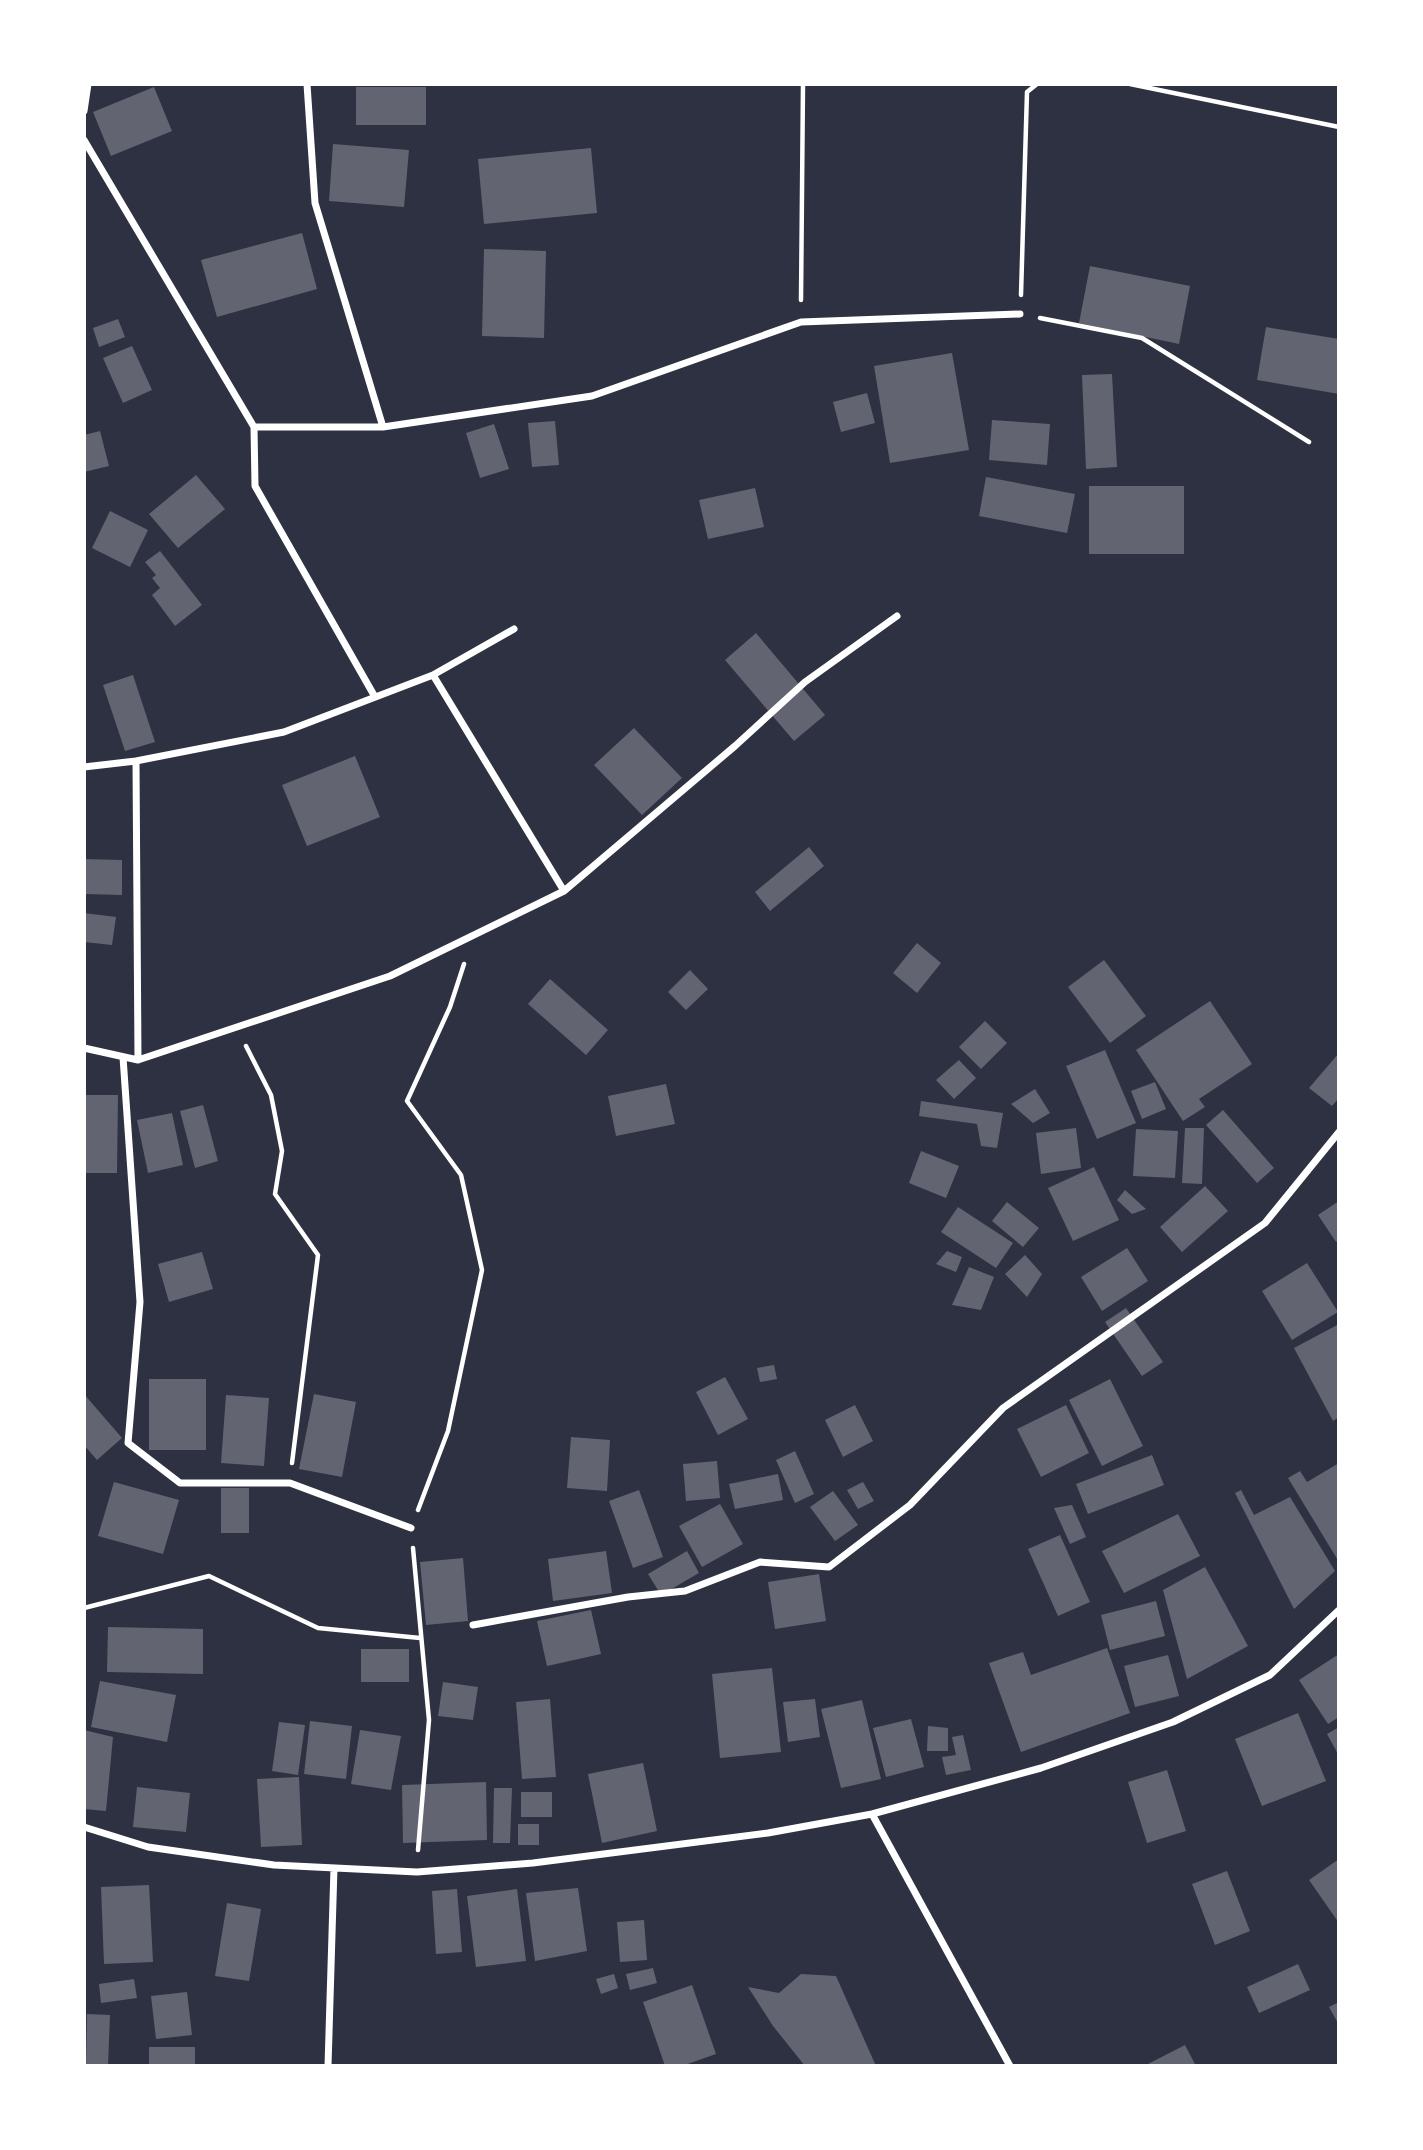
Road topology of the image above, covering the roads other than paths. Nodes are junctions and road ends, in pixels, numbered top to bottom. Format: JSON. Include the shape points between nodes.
{"nodes":[{"id":1,"x":88,"y":84,"type":"edge"},
{"id":2,"x":307,"y":84,"type":"edge"},
{"id":3,"x":84,"y":111,"type":"edge"},
{"id":4,"x":84,"y":140,"type":"edge"},
{"id":5,"x":1020,"y":314,"type":"road end"},
{"id":6,"x":254,"y":427,"type":"junction"},
{"id":7,"x":383,"y":427,"type":"junction"},
{"id":8,"x":897,"y":616,"type":"dead end"},
{"id":9,"x":514,"y":629,"type":"dead end"},
{"id":10,"x":433,"y":675,"type":"junction"},
{"id":11,"x":375,"y":697,"type":"junction"},
{"id":12,"x":136,"y":761,"type":"junction"},
{"id":13,"x":84,"y":767,"type":"edge"},
{"id":14,"x":564,"y":891,"type":"junction"},
{"id":15,"x":84,"y":1048,"type":"edge"},
{"id":16,"x":124,"y":1057,"type":"junction"},
{"id":17,"x":138,"y":1060,"type":"junction"},
{"id":18,"x":1339,"y":1132,"type":"edge"},
{"id":19,"x":411,"y":1528,"type":"road end"},
{"id":20,"x":1339,"y":1610,"type":"edge"},
{"id":21,"x":473,"y":1625,"type":"dead end"},
{"id":22,"x":872,"y":1814,"type":"junction"},
{"id":23,"x":84,"y":1827,"type":"edge"},
{"id":24,"x":334,"y":1868,"type":"junction"},
{"id":25,"x":327,"y":2066,"type":"edge"},
{"id":26,"x":1010,"y":2066,"type":"edge"}],
"edges":[{"from":1,"to":3,"type":"street"},
{"from":2,"to":7,"type":"street","via":[[316,202]]},
{"from":4,"to":6,"type":"street"},
{"from":5,"to":7,"type":"street","via":[[801,322],[592,396]]},
{"from":6,"to":7,"type":"street"},
{"from":6,"to":11,"type":"street","via":[[255,486]]},
{"from":8,"to":14,"type":"street","via":[[805,682]]},
{"from":9,"to":10,"type":"street"},
{"from":10,"to":11,"type":"street"},
{"from":10,"to":14,"type":"street"},
{"from":11,"to":12,"type":"street","via":[[284,732]]},
{"from":12,"to":13,"type":"street"},
{"from":12,"to":17,"type":"street"},
{"from":14,"to":17,"type":"street","via":[[390,976]]},
{"from":15,"to":16,"type":"street"},
{"from":16,"to":17,"type":"street"},
{"from":16,"to":19,"type":"street","via":[[140,1302],[128,1443],[180,1483],[290,1483]]},
{"from":18,"to":21,"type":"street","via":[[1265,1223],[1003,1408],[911,1505],[829,1567],[760,1562],[685,1591]]},
{"from":20,"to":22,"type":"street","via":[[1270,1675],[1172,1722],[1041,1768]]},
{"from":22,"to":24,"type":"street","via":[[768,1833],[533,1863],[417,1872]]},
{"from":22,"to":26,"type":"street"},
{"from":23,"to":24,"type":"street","via":[[148,1847],[274,1865]]},
{"from":24,"to":25,"type":"street"}]}
